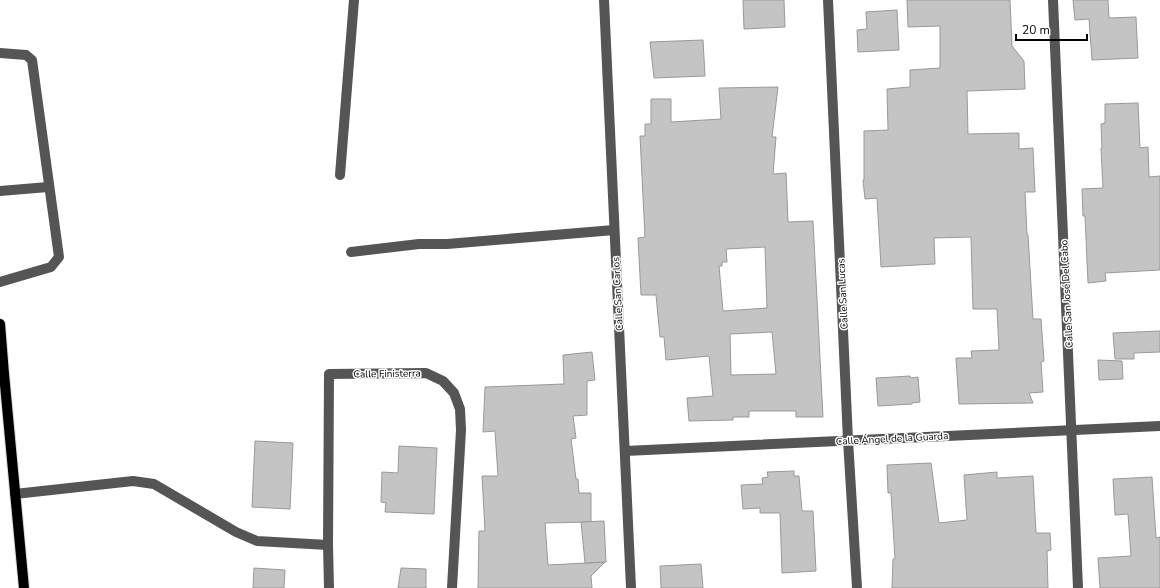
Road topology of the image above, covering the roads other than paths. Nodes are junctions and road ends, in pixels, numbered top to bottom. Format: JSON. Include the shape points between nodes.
{"nodes":[{"id":1,"x":354,"y":0,"type":"edge"},
{"id":2,"x":604,"y":0,"type":"edge"},
{"id":3,"x":828,"y":0,"type":"edge"},
{"id":4,"x":1053,"y":0,"type":"edge"},
{"id":5,"x":0,"y":53,"type":"edge"},
{"id":6,"x":340,"y":175,"type":"dead end"},
{"id":7,"x":48,"y":188,"type":"junction"},
{"id":8,"x":0,"y":191,"type":"edge"},
{"id":9,"x":614,"y":230,"type":"junction"},
{"id":10,"x":351,"y":252,"type":"dead end"},
{"id":11,"x":0,"y":282,"type":"edge"},
{"id":12,"x":0,"y":324,"type":"edge"},
{"id":13,"x":2,"y":374,"type":"edge"},
{"id":14,"x":1160,"y":426,"type":"edge"},
{"id":15,"x":1072,"y":430,"type":"junction"},
{"id":16,"x":848,"y":440,"type":"junction"},
{"id":17,"x":625,"y":451,"type":"junction"},
{"id":18,"x":15,"y":494,"type":"junction"},
{"id":19,"x":328,"y":545,"type":"junction"},
{"id":20,"x":24,"y":588,"type":"edge"},
{"id":21,"x":329,"y":588,"type":"edge"},
{"id":22,"x":452,"y":588,"type":"edge"},
{"id":23,"x":631,"y":588,"type":"edge"},
{"id":24,"x":857,"y":588,"type":"edge"},
{"id":25,"x":1078,"y":588,"type":"edge"}],
"edges":[{"from":1,"to":6,"type":"street"},
{"from":2,"to":9,"type":"street","name":"Calle San Carlos"},
{"from":3,"to":16,"type":"street","name":"Calle San Lucas"},
{"from":4,"to":15,"type":"street","name":"Calle San José Del Cabo"},
{"from":5,"to":7,"type":"street","via":[[26,56],[32,60]]},
{"from":7,"to":8,"type":"street"},
{"from":7,"to":11,"type":"street","via":[[59,257],[51,267]]},
{"from":9,"to":10,"type":"street","via":[[447,244],[418,244]]},
{"from":9,"to":17,"type":"street","name":"Calle San Carlos"},
{"from":12,"to":13,"type":"main road"},
{"from":13,"to":18,"type":"main road"},
{"from":14,"to":15,"type":"street","name":"Calle Ángel de la Guarda"},
{"from":15,"to":16,"type":"street","name":"Calle Ángel de la Guarda"},
{"from":15,"to":25,"type":"street","name":"Calle San José Del Cabo"},
{"from":16,"to":17,"type":"street","name":"Calle Ángel de la Guarda"},
{"from":16,"to":24,"type":"street","name":"Calle San Lucas"},
{"from":17,"to":23,"type":"street","name":"Calle San Carlos"},
{"from":18,"to":19,"type":"street","via":[[132,481],[154,484],[236,532],[257,541]]},
{"from":18,"to":20,"type":"main road"},
{"from":19,"to":21,"type":"street","name":"Calle Finisterra"},
{"from":19,"to":22,"type":"street","name":"Calle Finisterra","via":[[329,374],[426,373],[443,381],[454,393],[460,409]]}]}
